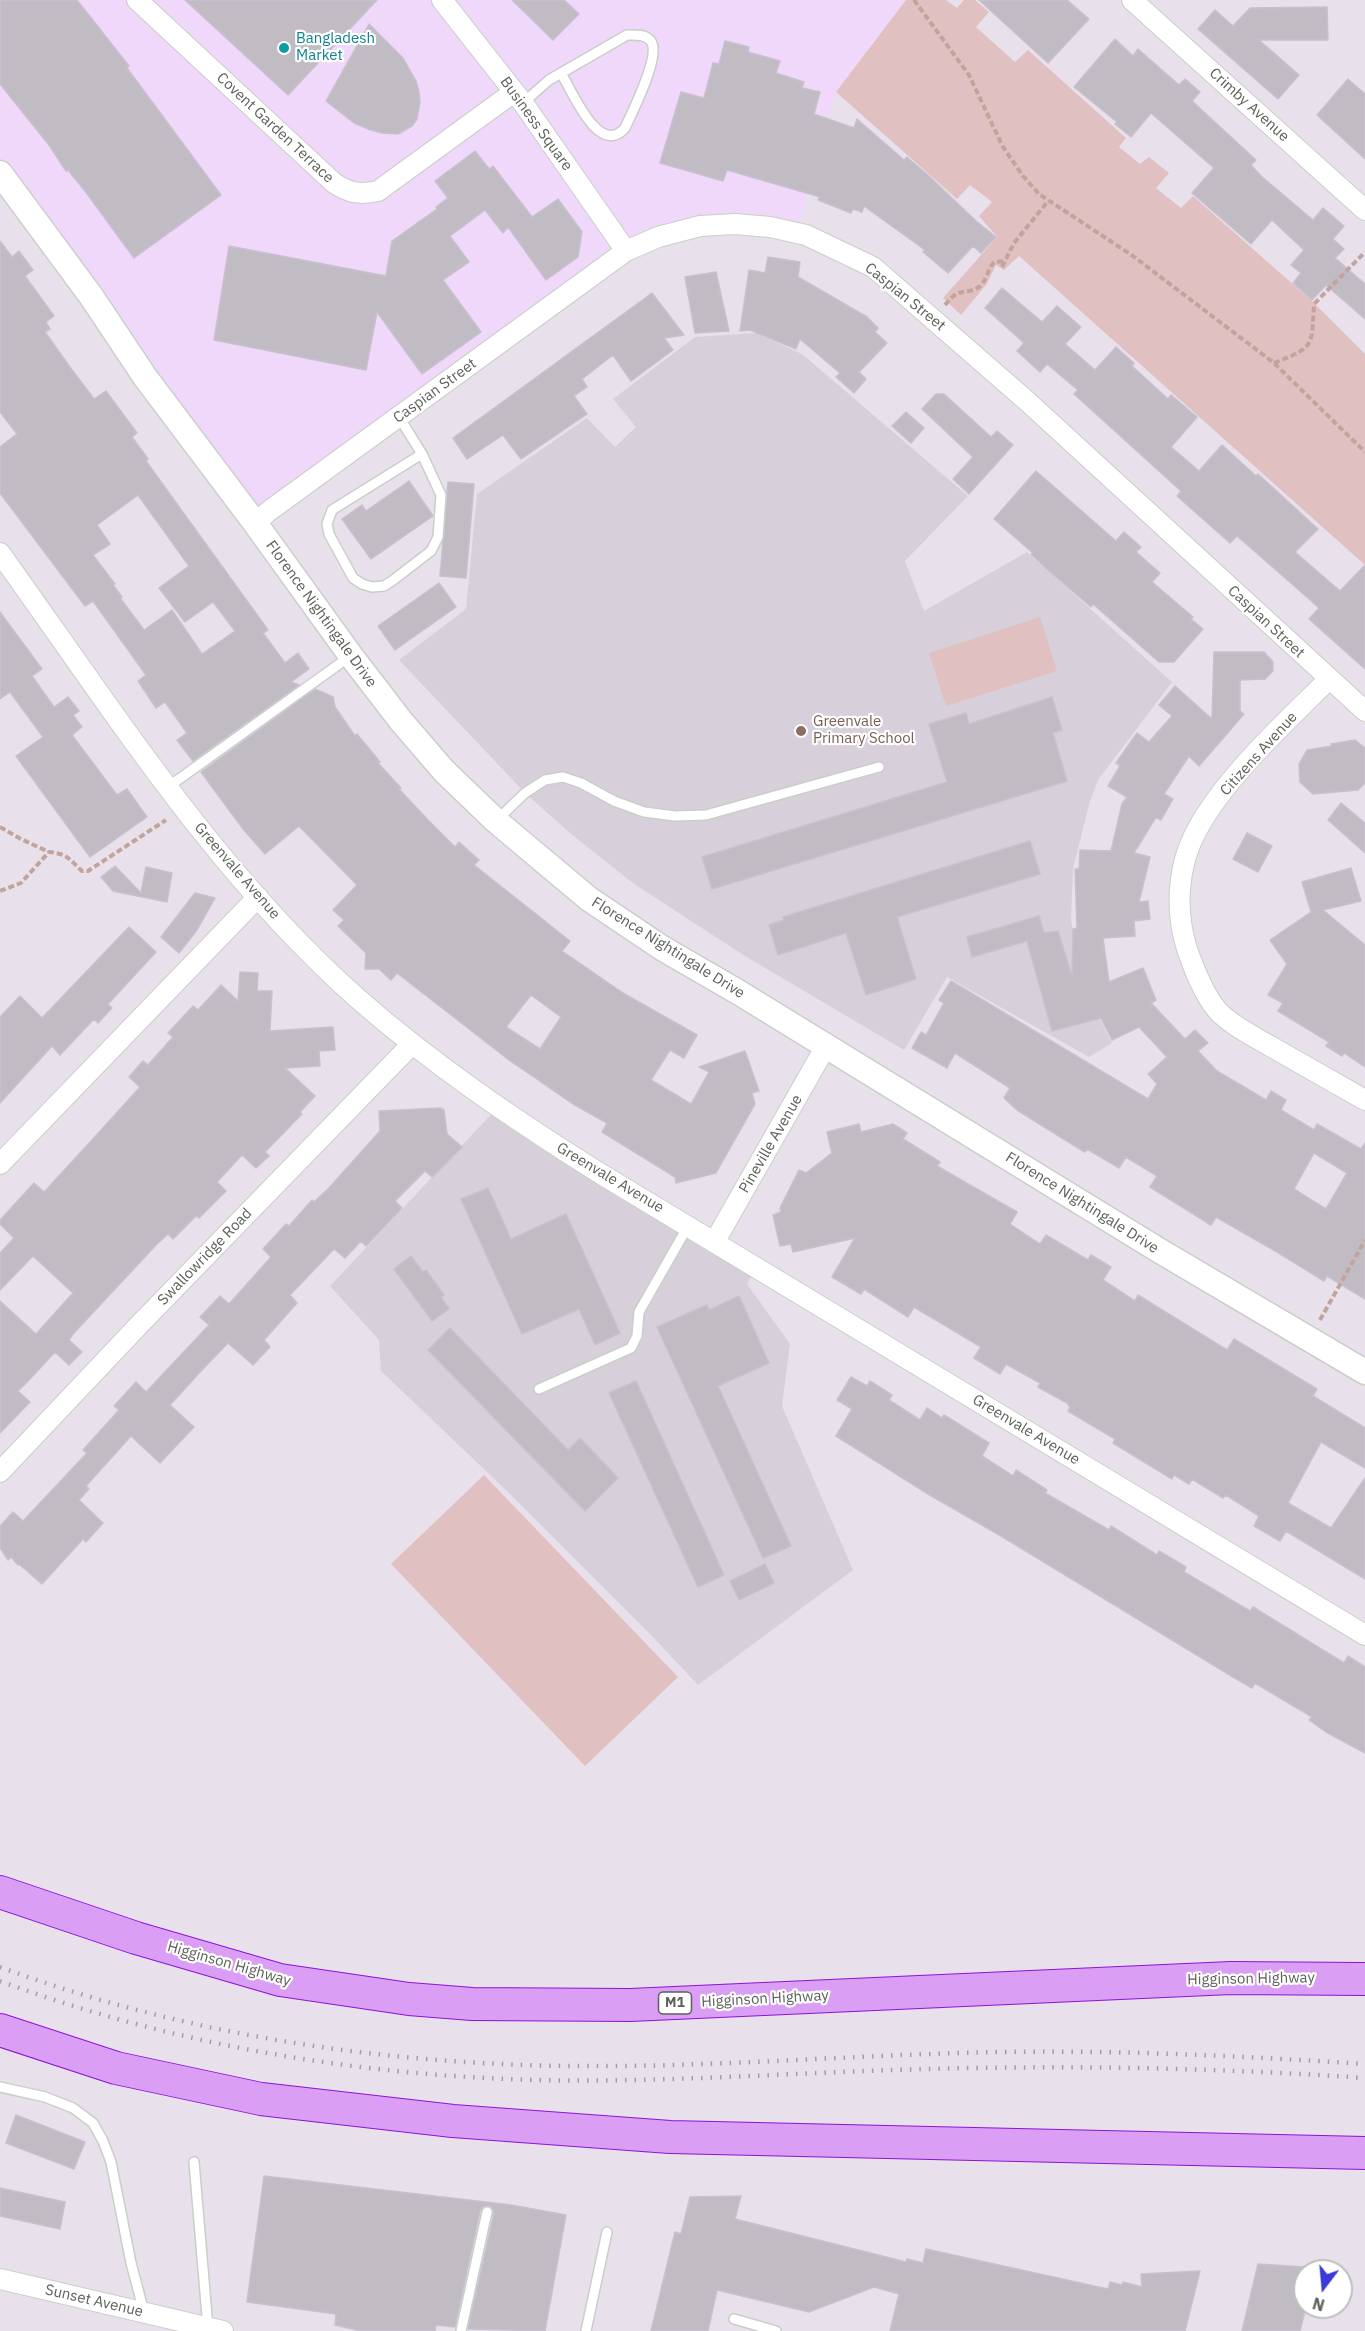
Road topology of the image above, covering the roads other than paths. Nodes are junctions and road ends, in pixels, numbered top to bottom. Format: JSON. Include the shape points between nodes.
{"nodes":[{"id":1,"x":137,"y":0,"type":"edge"},
{"id":2,"x":442,"y":0,"type":"edge"},
{"id":3,"x":1132,"y":0,"type":"edge"},
{"id":4,"x":1153,"y":7,"type":"edge"},
{"id":5,"x":561,"y":73,"type":"junction"},
{"id":6,"x":518,"y":97,"type":"junction"},
{"id":7,"x":0,"y":173,"type":"edge"},
{"id":8,"x":1365,"y":210,"type":"edge"},
{"id":9,"x":626,"y":251,"type":"junction"},
{"id":10,"x":399,"y":417,"type":"junction"},
{"id":11,"x":422,"y":454,"type":"junction"},
{"id":12,"x":255,"y":523,"type":"junction"},
{"id":13,"x":0,"y":553,"type":"edge"},
{"id":14,"x":351,"y":656,"type":"junction"},
{"id":15,"x":1329,"y":679,"type":"junction"},
{"id":16,"x":1365,"y":711,"type":"edge"},
{"id":17,"x":879,"y":767,"type":"dead end"},
{"id":18,"x":168,"y":787,"type":"junction"},
{"id":19,"x":496,"y":821,"type":"junction"},
{"id":20,"x":258,"y":897,"type":"junction"},
{"id":21,"x":412,"y":1044,"type":"junction"},
{"id":22,"x":826,"y":1046,"type":"junction"},
{"id":23,"x":1365,"y":1100,"type":"edge"},
{"id":24,"x":0,"y":1164,"type":"edge"},
{"id":25,"x":688,"y":1226,"type":"junction"},
{"id":26,"x":715,"y":1241,"type":"junction"},
{"id":27,"x":1365,"y":1372,"type":"edge"},
{"id":28,"x":539,"y":1389,"type":"dead end"},
{"id":29,"x":0,"y":1472,"type":"edge"},
{"id":30,"x":1365,"y":1635,"type":"edge"},
{"id":31,"x":0,"y":1892,"type":"edge"},
{"id":32,"x":1365,"y":1979,"type":"edge"},
{"id":33,"x":0,"y":2030,"type":"edge"},
{"id":34,"x":0,"y":2087,"type":"edge"},
{"id":35,"x":1365,"y":2153,"type":"edge"},
{"id":36,"x":194,"y":2162,"type":"dead end"},
{"id":37,"x":487,"y":2212,"type":"dead end"},
{"id":38,"x":607,"y":2232,"type":"dead end"},
{"id":39,"x":0,"y":2279,"type":"edge"},
{"id":40,"x":144,"y":2312,"type":"junction"},
{"id":41,"x":734,"y":2319,"type":"dead end"},
{"id":42,"x":215,"y":2329,"type":"edge"},
{"id":43,"x":461,"y":2331,"type":"edge"},
{"id":44,"x":586,"y":2331,"type":"edge"},
{"id":45,"x":776,"y":2331,"type":"edge"}],
"edges":[{"from":1,"to":6,"type":"street","name":"Covent Garden Terrace","via":[[346,191],[378,191]]},
{"from":2,"to":6,"type":"street","name":"Business Square"},
{"from":3,"to":4,"type":"street","name":"Crimby Avenue"},
{"from":4,"to":8,"type":"street","name":"Crimby Avenue"},
{"from":5,"to":5,"type":"lane","via":[[627,35],[641,35],[650,40],[654,49],[653,61],[619,135],[600,133]]},
{"from":5,"to":6,"type":"lane"},
{"from":6,"to":9,"type":"street","name":"Business Square"},
{"from":7,"to":12,"type":"street","name":"Florence Nightingale Drive"},
{"from":9,"to":10,"type":"street","name":"Caspian Street"},
{"from":9,"to":15,"type":"street","name":"Caspian Street","via":[[658,237],[700,226],[735,224],[806,235],[873,267],[1028,402]]},
{"from":10,"to":11,"type":"lane"},
{"from":10,"to":12,"type":"street","name":"Caspian Street"},
{"from":11,"to":11,"type":"lane","via":[[441,495],[435,544],[392,581],[372,587],[362,584],[353,578],[329,534],[328,517],[332,510]]},
{"from":12,"to":14,"type":"street","name":"Florence Nightingale Drive"},
{"from":13,"to":18,"type":"street","name":"Greenvale Avenue"},
{"from":14,"to":18,"type":"lane"},
{"from":14,"to":19,"type":"street","name":"Florence Nightingale Drive","via":[[444,771]]},
{"from":15,"to":16,"type":"street","name":"Caspian Street"},
{"from":15,"to":23,"type":"street","name":"Citizens Avenue","via":[[1244,767],[1196,830],[1184,864],[1179,897],[1181,929],[1194,970],[1218,1011],[1248,1033]]},
{"from":17,"to":19,"type":"lane","via":[[706,815],[675,816],[634,808],[563,777],[545,780],[525,793]]},
{"from":18,"to":20,"type":"street","name":"Greenvale Avenue"},
{"from":19,"to":22,"type":"street","name":"Florence Nightingale Drive","via":[[589,899],[662,948]]},
{"from":20,"to":21,"type":"street","name":"Greenvale Avenue","via":[[348,988]]},
{"from":20,"to":24,"type":"street"},
{"from":21,"to":25,"type":"street","name":"Greenvale Avenue","via":[[531,1130]]},
{"from":21,"to":29,"type":"street","name":"Swallowridge Road"},
{"from":22,"to":26,"type":"street","name":"Pineville Avenue"},
{"from":22,"to":27,"type":"street","name":"Florence Nightingale Drive"},
{"from":25,"to":26,"type":"street","name":"Greenvale Avenue"},
{"from":25,"to":28,"type":"lane","via":[[639,1312],[637,1336],[631,1348]]},
{"from":26,"to":30,"type":"street","name":"Greenvale Avenue"},
{"from":31,"to":32,"type":"highway","name":"Higginson Highway","number":"M1","via":[[136,1938],[280,1980],[472,2004],[630,2005],[1231,1978]]},
{"from":33,"to":35,"type":"highway","via":[[116,2068],[261,2099],[453,2121],[670,2137]]},
{"from":34,"to":40,"type":"lane","via":[[45,2097],[73,2108],[93,2123],[111,2162],[130,2263]]},
{"from":36,"to":42,"type":"lane"},
{"from":37,"to":43,"type":"lane"},
{"from":38,"to":44,"type":"lane"},
{"from":39,"to":40,"type":"street","name":"Sunset Avenue"},
{"from":40,"to":42,"type":"street","name":"Sunset Avenue"},
{"from":41,"to":45,"type":"lane"}]}
